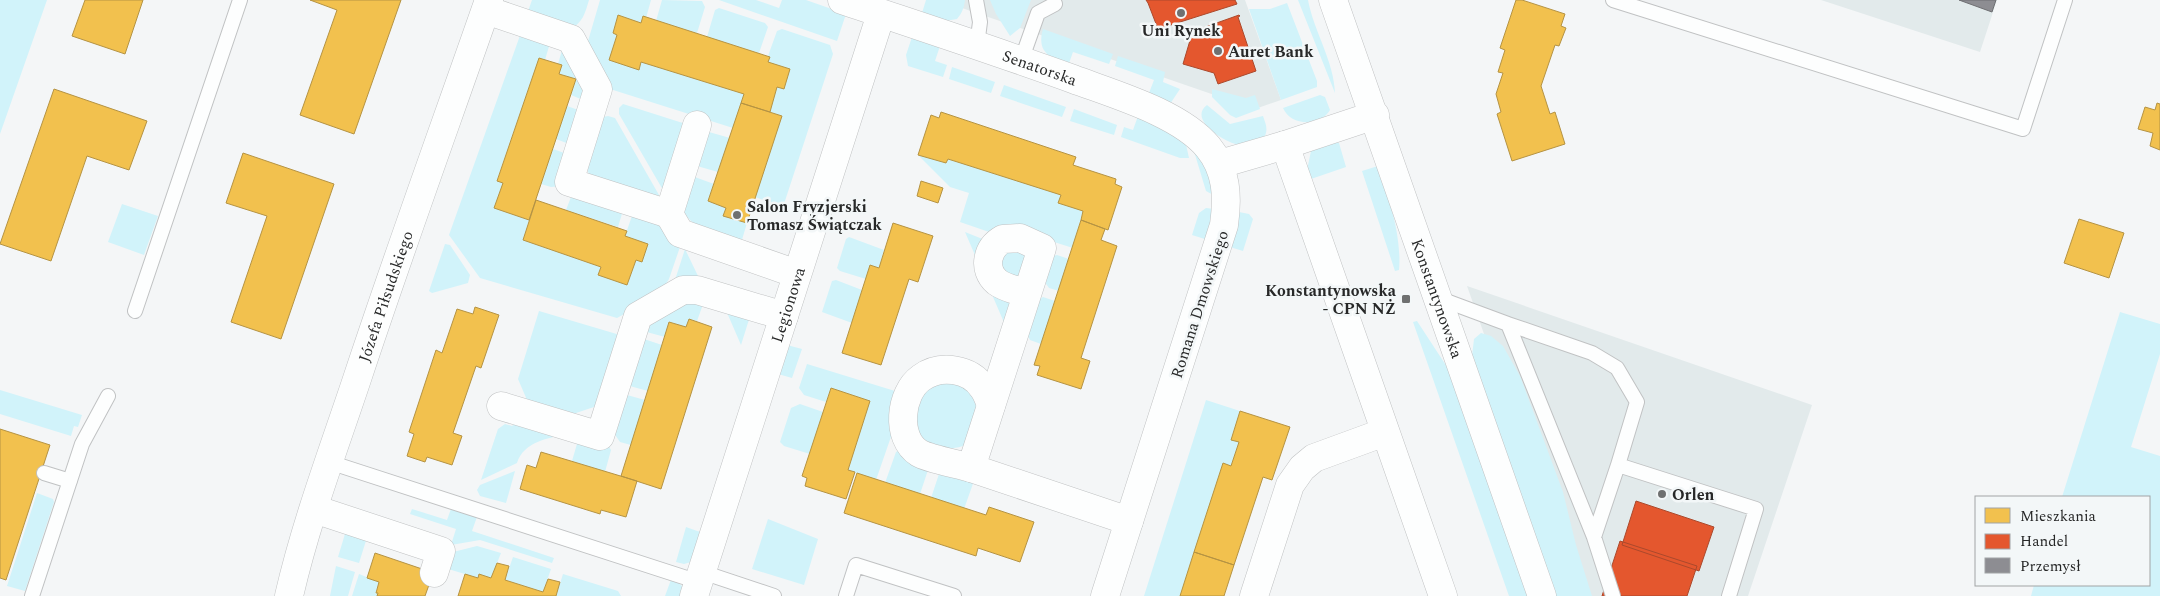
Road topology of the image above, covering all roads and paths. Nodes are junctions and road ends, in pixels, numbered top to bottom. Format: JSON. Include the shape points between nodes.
{"nodes":[{"id":1,"x":240,"y":0,"type":"edge"},
{"id":2,"x":842,"y":0,"type":"edge"},
{"id":3,"x":976,"y":0,"type":"edge"},
{"id":4,"x":1333,"y":0,"type":"edge"},
{"id":5,"x":1613,"y":0,"type":"edge"},
{"id":6,"x":2065,"y":0,"type":"edge"},
{"id":7,"x":1055,"y":4,"type":"dead end"},
{"id":8,"x":487,"y":5,"type":"edge"},
{"id":9,"x":881,"y":14,"type":"junction"},
{"id":10,"x":977,"y":45,"type":"junction"},
{"id":11,"x":1022,"y":61,"type":"junction"},
{"id":12,"x":1375,"y":115,"type":"junction"},
{"id":13,"x":697,"y":125,"type":"dead end"},
{"id":14,"x":1285,"y":145,"type":"junction"},
{"id":15,"x":1220,"y":164,"type":"junction"},
{"id":16,"x":669,"y":214,"type":"junction"},
{"id":17,"x":797,"y":274,"type":"junction"},
{"id":18,"x":1027,"y":294,"type":"dead end"},
{"id":19,"x":1438,"y":298,"type":"junction"},
{"id":20,"x":135,"y":311,"type":"dead end"},
{"id":21,"x":784,"y":316,"type":"junction"},
{"id":22,"x":1508,"y":324,"type":"junction"},
{"id":23,"x":108,"y":396,"type":"dead end"},
{"id":24,"x":991,"y":405,"type":"junction"},
{"id":25,"x":501,"y":406,"type":"dead end"},
{"id":26,"x":1385,"y":432,"type":"junction"},
{"id":27,"x":329,"y":462,"type":"junction"},
{"id":28,"x":1618,"y":465,"type":"junction"},
{"id":29,"x":971,"y":468,"type":"junction"},
{"id":30,"x":44,"y":473,"type":"dead end"},
{"id":31,"x":70,"y":481,"type":"junction"},
{"id":32,"x":314,"y":509,"type":"junction"},
{"id":33,"x":1129,"y":520,"type":"junction"},
{"id":34,"x":1594,"y":537,"type":"junction"},
{"id":35,"x":434,"y":573,"type":"dead end"},
{"id":36,"x":698,"y":583,"type":"edge"},
{"id":37,"x":32,"y":596,"type":"edge"},
{"id":38,"x":289,"y":596,"type":"edge"},
{"id":39,"x":774,"y":596,"type":"edge"},
{"id":40,"x":846,"y":596,"type":"edge"},
{"id":41,"x":954,"y":596,"type":"edge"},
{"id":42,"x":1105,"y":596,"type":"edge"},
{"id":43,"x":1254,"y":596,"type":"edge"},
{"id":44,"x":1443,"y":596,"type":"edge"},
{"id":45,"x":1542,"y":596,"type":"edge"},
{"id":46,"x":1613,"y":596,"type":"edge"},
{"id":47,"x":1729,"y":596,"type":"edge"}],
"edges":[{"from":1,"to":20,"type":"lane"},
{"from":2,"to":9,"type":"street","name":"Senatorska"},
{"from":3,"to":10,"type":"lane","via":[[980,22]]},
{"from":4,"to":12,"type":"street","name":"Konstantynowska"},
{"from":5,"to":6,"type":"lane","via":[[2023,129]]},
{"from":7,"to":11,"type":"lane","via":[[1038,13]]},
{"from":8,"to":16,"type":"street","via":[[571,39],[598,89],[569,182]]},
{"from":8,"to":27,"type":"street","name":"Józefa Piłsudskiego"},
{"from":9,"to":10,"type":"street","name":"Senatorska"},
{"from":9,"to":17,"type":"street","name":"Legionowa"},
{"from":10,"to":11,"type":"street","name":"Senatorska"},
{"from":11,"to":15,"type":"street","name":"Senatorska","via":[[1154,109],[1182,125],[1206,145]]},
{"from":12,"to":14,"type":"street"},
{"from":12,"to":19,"type":"street","name":"Konstantynowska"},
{"from":13,"to":16,"type":"street"},
{"from":14,"to":15,"type":"street"},
{"from":14,"to":26,"type":"street"},
{"from":15,"to":33,"type":"street","name":"Romana Dmowskiego","via":[[1227,194],[1224,225]]},
{"from":16,"to":17,"type":"street","via":[[680,233]]},
{"from":17,"to":21,"type":"street","name":"Legionowa"},
{"from":18,"to":24,"type":"street"},
{"from":19,"to":22,"type":"lane"},
{"from":19,"to":45,"type":"street","name":"Konstantynowska"},
{"from":21,"to":25,"type":"street","via":[[697,290],[683,290],[638,316],[600,436]]},
{"from":21,"to":36,"type":"street","name":"Legionowa"},
{"from":22,"to":28,"type":"lane","via":[[1592,353],[1616,368],[1637,402]]},
{"from":22,"to":34,"type":"lane"},
{"from":23,"to":31,"type":"lane","via":[[82,444]]},
{"from":24,"to":29,"type":"street"},
{"from":24,"to":29,"type":"street","via":[[983,386],[968,374],[953,370],[937,370],[920,378],[909,394],[903,429],[908,442],[919,453]]},
{"from":26,"to":43,"type":"street","via":[[1314,458],[1302,468],[1290,485]]},
{"from":26,"to":44,"type":"street"},
{"from":27,"to":32,"type":"street","name":"Józefa Piłsudskiego"},
{"from":27,"to":36,"type":"lane"},
{"from":28,"to":34,"type":"lane"},
{"from":28,"to":47,"type":"lane","via":[[1756,509]]},
{"from":29,"to":33,"type":"street"},
{"from":30,"to":31,"type":"lane"},
{"from":31,"to":37,"type":"lane"},
{"from":32,"to":35,"type":"street","via":[[441,550]]},
{"from":32,"to":38,"type":"street","name":"Józefa Piłsudskiego"},
{"from":33,"to":42,"type":"street","name":"Romana Dmowskiego"},
{"from":34,"to":46,"type":"lane"},
{"from":36,"to":39,"type":"lane"},
{"from":40,"to":41,"type":"lane","via":[[856,565]]}]}
